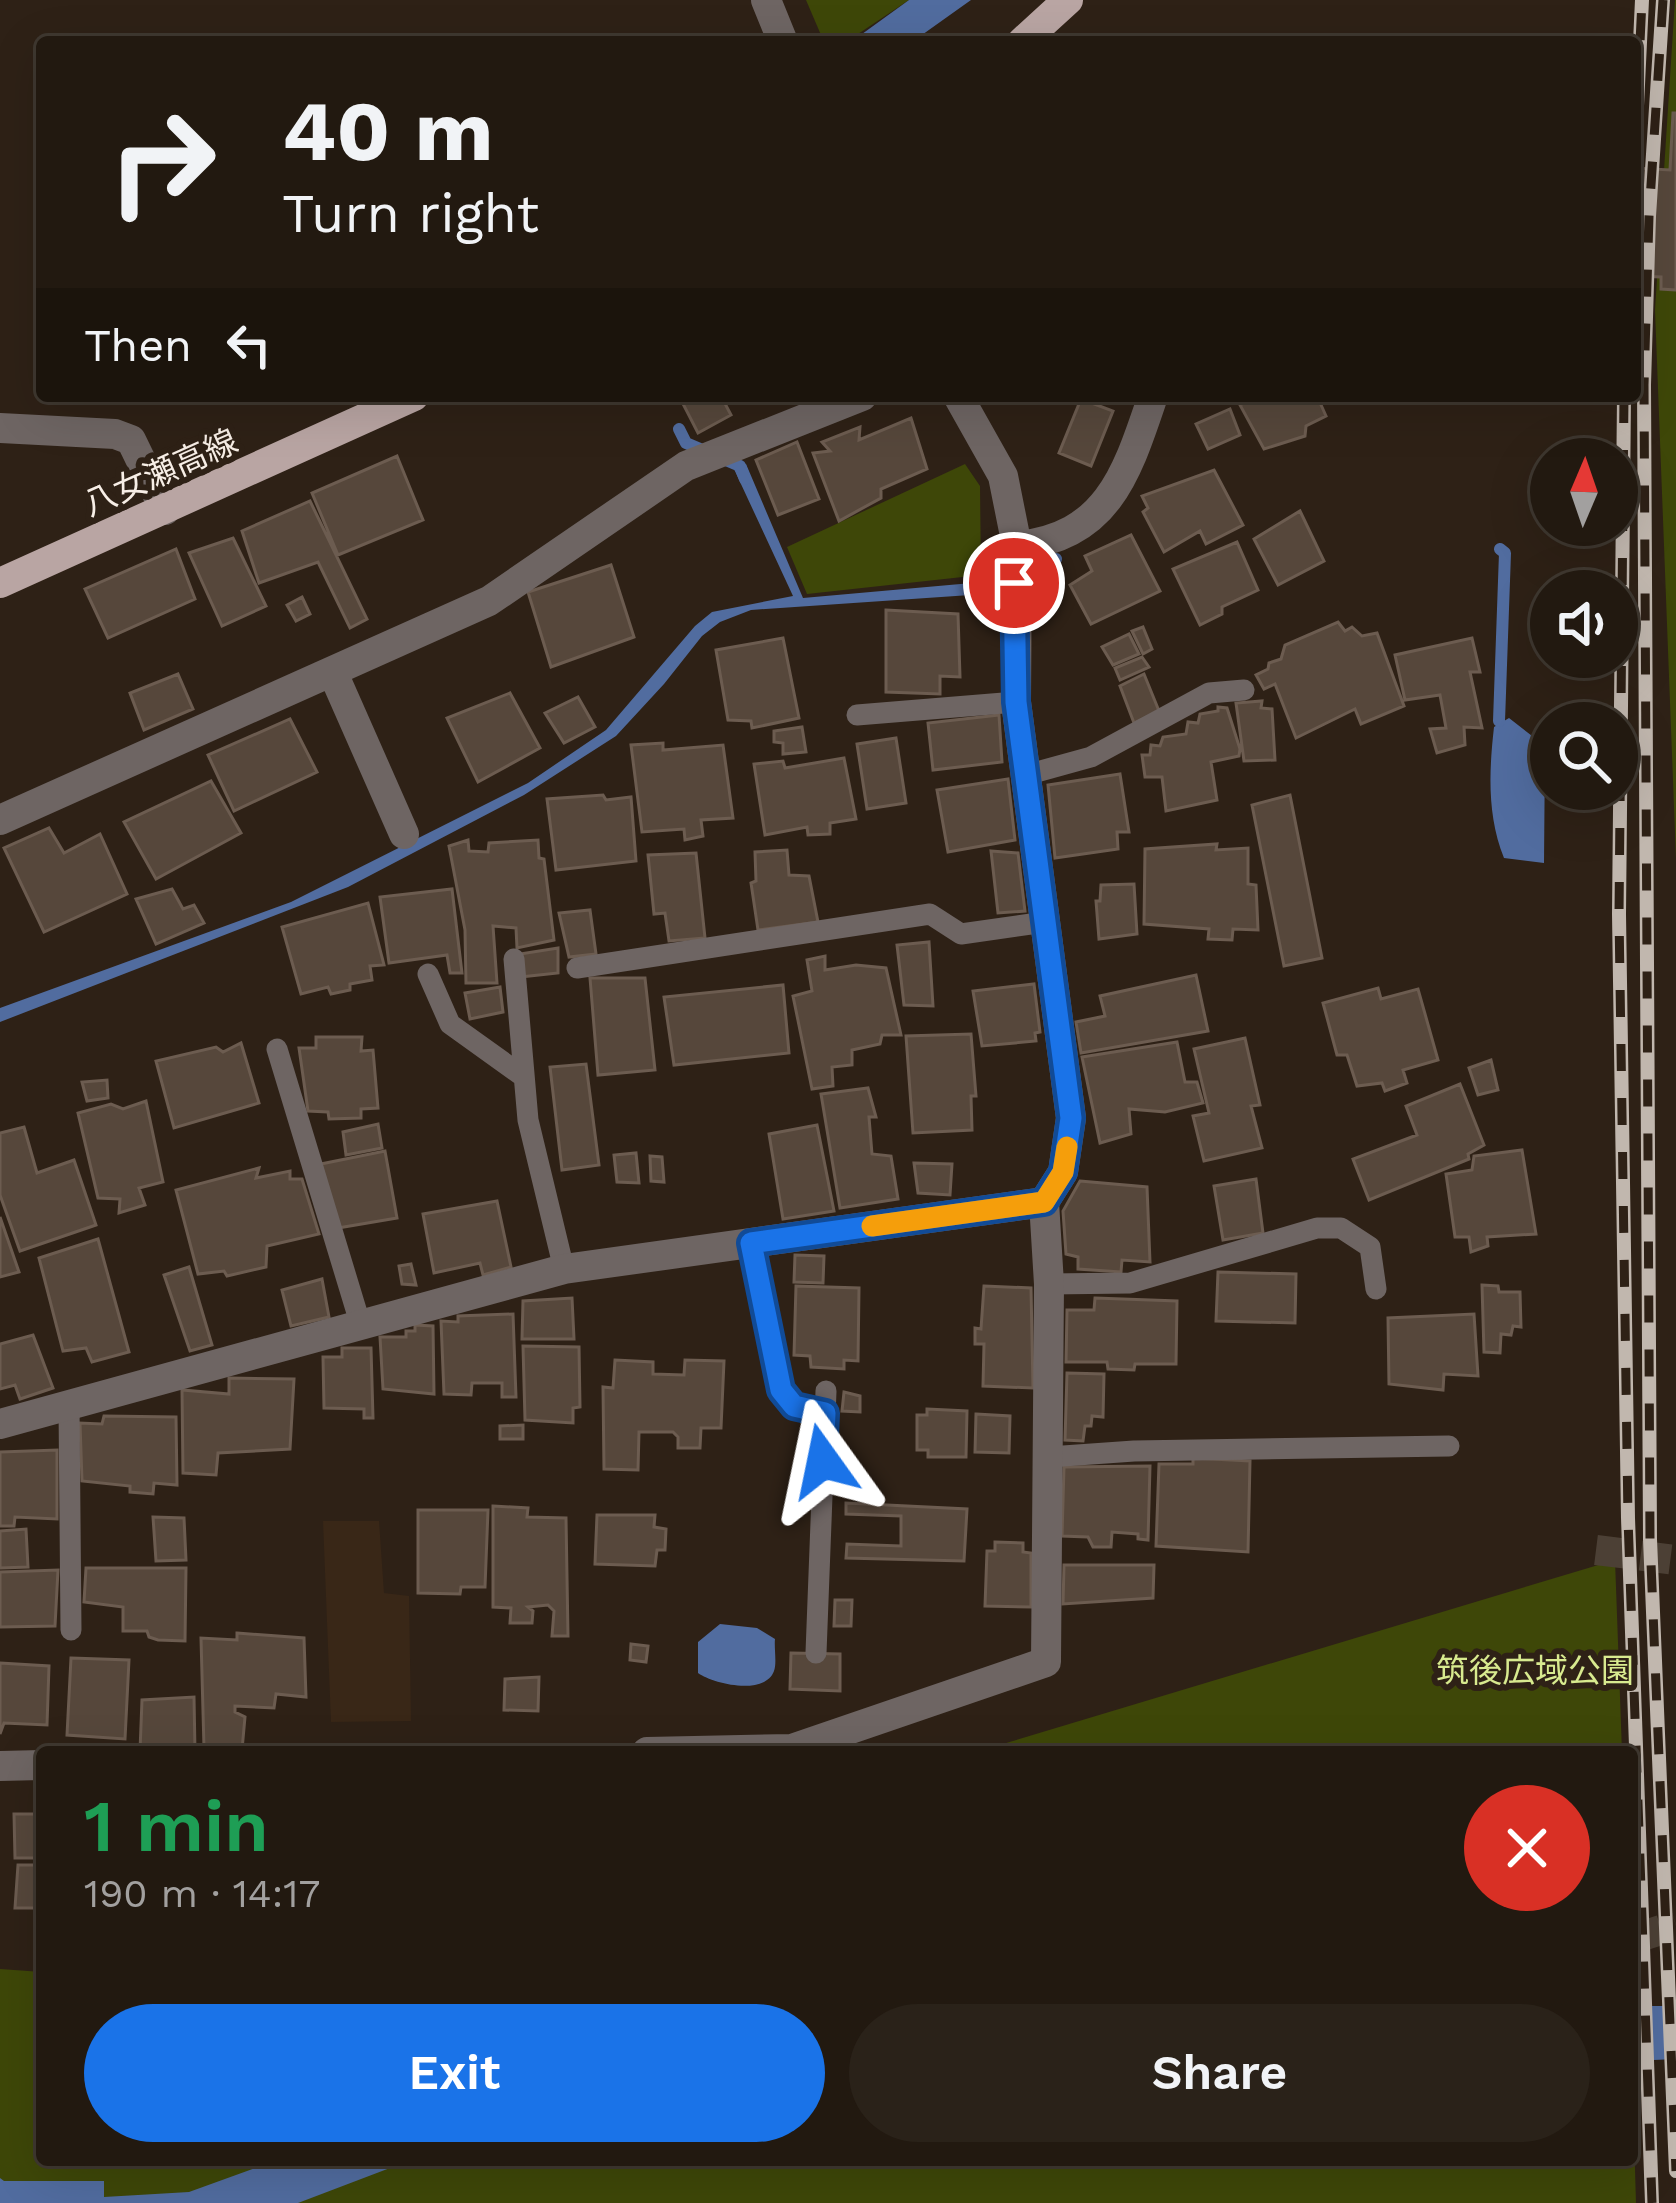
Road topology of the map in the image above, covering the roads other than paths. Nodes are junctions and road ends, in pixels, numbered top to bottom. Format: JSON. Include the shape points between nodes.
{"nodes":[{"id":1,"x":766,"y":0,"type":"edge"},
{"id":2,"x":1068,"y":0,"type":"edge"},
{"id":3,"x":781,"y":36,"type":"edge"},
{"id":4,"x":1029,"y":36,"type":"edge"},
{"id":5,"x":401,"y":402,"type":"edge"},
{"id":6,"x":847,"y":402,"type":"edge"},
{"id":7,"x":961,"y":402,"type":"edge"},
{"id":8,"x":1151,"y":402,"type":"edge"},
{"id":9,"x":0,"y":428,"type":"edge"},
{"id":10,"x":165,"y":510,"type":"junction"},
{"id":11,"x":1017,"y":547,"type":"junction"},
{"id":12,"x":0,"y":583,"type":"edge"},
{"id":13,"x":333,"y":673,"type":"junction"},
{"id":14,"x":1244,"y":690,"type":"dead end"},
{"id":15,"x":1016,"y":702,"type":"junction"},
{"id":16,"x":856,"y":715,"type":"dead end"},
{"id":17,"x":1026,"y":775,"type":"junction"},
{"id":18,"x":0,"y":820,"type":"edge"},
{"id":19,"x":404,"y":834,"type":"dead end"},
{"id":20,"x":1046,"y":922,"type":"junction"},
{"id":21,"x":514,"y":959,"type":"dead end"},
{"id":22,"x":577,"y":968,"type":"dead end"},
{"id":23,"x":428,"y":974,"type":"dead end"},
{"id":24,"x":277,"y":1049,"type":"dead end"},
{"id":25,"x":524,"y":1078,"type":"junction"},
{"id":26,"x":1044,"y":1202,"type":"junction"},
{"id":27,"x":751,"y":1243,"type":"junction"},
{"id":28,"x":564,"y":1269,"type":"junction"},
{"id":29,"x":1049,"y":1284,"type":"junction"},
{"id":30,"x":1376,"y":1288,"type":"dead end"},
{"id":31,"x":361,"y":1326,"type":"junction"},
{"id":32,"x":69,"y":1406,"type":"junction"},
{"id":33,"x":0,"y":1424,"type":"edge"},
{"id":34,"x":1449,"y":1446,"type":"dead end"},
{"id":35,"x":1049,"y":1457,"type":"junction"},
{"id":36,"x":71,"y":1630,"type":"dead end"},
{"id":37,"x":816,"y":1653,"type":"dead end"},
{"id":38,"x":801,"y":1746,"type":"edge"},
{"id":39,"x":36,"y":1765,"type":"edge"},
{"id":40,"x":0,"y":1766,"type":"edge"}],
"edges":[{"from":1,"to":3,"type":"street"},
{"from":2,"to":4,"type":"main road"},
{"from":5,"to":10,"type":"main road","name":"八女瀬高線"},
{"from":6,"to":13,"type":"street","via":[[686,466],[489,601]]},
{"from":7,"to":11,"type":"street","via":[[1003,476]]},
{"from":8,"to":11,"type":"street","via":[[1115,491],[1092,520],[1052,543]]},
{"from":9,"to":10,"type":"street","via":[[130,440]]},
{"from":10,"to":12,"type":"main road","name":"八女瀬高線"},
{"from":11,"to":15,"type":"street"},
{"from":13,"to":18,"type":"street"},
{"from":13,"to":19,"type":"street"},
{"from":14,"to":17,"type":"lane","via":[[1209,693],[1091,757]]},
{"from":15,"to":16,"type":"lane"},
{"from":15,"to":17,"type":"street"},
{"from":17,"to":20,"type":"street"},
{"from":20,"to":22,"type":"lane","via":[[962,934],[930,914]]},
{"from":20,"to":26,"type":"street","via":[[1071,1118],[1063,1172]]},
{"from":21,"to":25,"type":"lane"},
{"from":23,"to":25,"type":"lane","via":[[450,1024]]},
{"from":24,"to":31,"type":"lane"},
{"from":25,"to":28,"type":"lane"},
{"from":26,"to":27,"type":"street"},
{"from":26,"to":29,"type":"street"},
{"from":27,"to":28,"type":"street"},
{"from":27,"to":37,"type":"lane","via":[[781,1390],[794,1406],[825,1402]]},
{"from":28,"to":31,"type":"street"},
{"from":29,"to":30,"type":"lane","via":[[1130,1283],[1317,1228],[1341,1228],[1370,1247]]},
{"from":29,"to":35,"type":"street"},
{"from":31,"to":32,"type":"street"},
{"from":32,"to":33,"type":"street"},
{"from":32,"to":36,"type":"lane"},
{"from":34,"to":35,"type":"lane"},
{"from":35,"to":38,"type":"street","via":[[1046,1662]]},
{"from":39,"to":40,"type":"street"}]}
